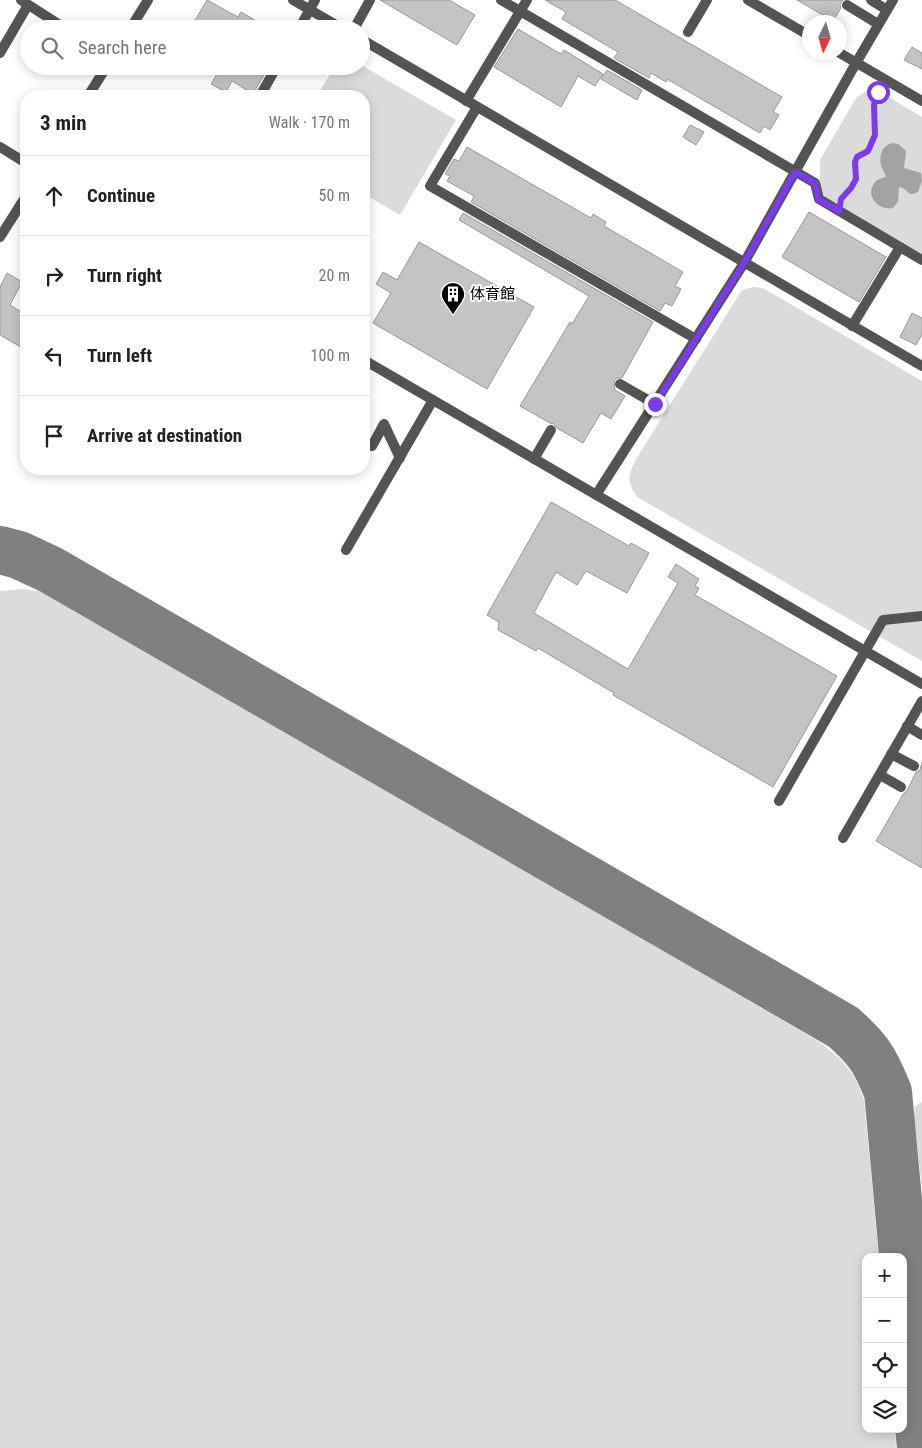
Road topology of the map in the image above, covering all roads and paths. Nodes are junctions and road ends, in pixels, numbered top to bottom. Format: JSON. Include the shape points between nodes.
{"nodes":[{"id":1,"x":293,"y":0,"type":"edge"},
{"id":2,"x":315,"y":0,"type":"edge"},
{"id":3,"x":370,"y":0,"type":"edge"},
{"id":4,"x":501,"y":0,"type":"edge"},
{"id":5,"x":527,"y":0,"type":"edge"},
{"id":6,"x":707,"y":0,"type":"edge"},
{"id":7,"x":748,"y":0,"type":"edge"},
{"id":8,"x":871,"y":0,"type":"edge"},
{"id":9,"x":893,"y":0,"type":"edge"},
{"id":10,"x":144,"y":1,"type":"edge"},
{"id":11,"x":25,"y":2,"type":"edge"},
{"id":12,"x":846,"y":5,"type":"dead end"},
{"id":13,"x":310,"y":10,"type":"junction"},
{"id":14,"x":887,"y":10,"type":"junction"},
{"id":15,"x":520,"y":11,"type":"junction"},
{"id":16,"x":52,"y":20,"type":"edge"},
{"id":17,"x":134,"y":20,"type":"edge"},
{"id":18,"x":304,"y":20,"type":"edge"},
{"id":19,"x":327,"y":20,"type":"edge"},
{"id":20,"x":359,"y":20,"type":"edge"},
{"id":21,"x":878,"y":24,"type":"junction"},
{"id":22,"x":802,"y":31,"type":"edge"},
{"id":23,"x":688,"y":32,"type":"dead end"},
{"id":24,"x":370,"y":44,"type":"edge"},
{"id":25,"x":0,"y":54,"type":"edge"},
{"id":26,"x":847,"y":58,"type":"edge"},
{"id":27,"x":856,"y":63,"type":"junction"},
{"id":28,"x":101,"y":75,"type":"edge"},
{"id":29,"x":272,"y":75,"type":"edge"},
{"id":30,"x":92,"y":90,"type":"edge"},
{"id":31,"x":263,"y":90,"type":"edge"},
{"id":32,"x":878,"y":92,"type":"dead end"},
{"id":33,"x":466,"y":101,"type":"junction"},
{"id":34,"x":922,"y":101,"type":"edge"},
{"id":35,"x":477,"y":107,"type":"junction"},
{"id":36,"x":0,"y":147,"type":"edge"},
{"id":37,"x":20,"y":159,"type":"edge"},
{"id":38,"x":795,"y":172,"type":"junction"},
{"id":39,"x":20,"y":205,"type":"edge"},
{"id":40,"x":839,"y":211,"type":"junction"},
{"id":41,"x":0,"y":237,"type":"edge"},
{"id":42,"x":900,"y":247,"type":"junction"},
{"id":43,"x":922,"y":260,"type":"edge"},
{"id":44,"x":744,"y":263,"type":"junction"},
{"id":45,"x":852,"y":326,"type":"junction"},
{"id":46,"x":696,"y":339,"type":"junction"},
{"id":47,"x":370,"y":363,"type":"edge"},
{"id":48,"x":922,"y":366,"type":"edge"},
{"id":49,"x":620,"y":384,"type":"dead end"},
{"id":50,"x":433,"y":400,"type":"junction"},
{"id":51,"x":655,"y":404,"type":"junction"},
{"id":52,"x":551,"y":430,"type":"dead end"},
{"id":53,"x":372,"y":446,"type":"dead end"},
{"id":54,"x":400,"y":458,"type":"junction"},
{"id":55,"x":534,"y":458,"type":"junction"},
{"id":56,"x":596,"y":495,"type":"junction"},
{"id":57,"x":346,"y":550,"type":"dead end"},
{"id":58,"x":922,"y":616,"type":"edge"},
{"id":59,"x":866,"y":651,"type":"junction"},
{"id":60,"x":922,"y":684,"type":"edge"},
{"id":61,"x":922,"y":701,"type":"edge"},
{"id":62,"x":908,"y":726,"type":"junction"},
{"id":63,"x":922,"y":735,"type":"edge"},
{"id":64,"x":892,"y":754,"type":"junction"},
{"id":65,"x":914,"y":766,"type":"dead end"},
{"id":66,"x":880,"y":775,"type":"junction"},
{"id":67,"x":901,"y":787,"type":"dead end"},
{"id":68,"x":779,"y":801,"type":"dead end"},
{"id":69,"x":843,"y":838,"type":"dead end"}],
"edges":[{"from":1,"to":13,"type":"lane"},
{"from":2,"to":13,"type":"lane"},
{"from":3,"to":20,"type":"lane"},
{"from":4,"to":15,"type":"lane"},
{"from":5,"to":15,"type":"lane"},
{"from":6,"to":23,"type":"lane"},
{"from":7,"to":22,"type":"lane"},
{"from":8,"to":14,"type":"lane"},
{"from":9,"to":14,"type":"lane"},
{"from":10,"to":17,"type":"lane"},
{"from":11,"to":16,"type":"lane"},
{"from":11,"to":25,"type":"lane"},
{"from":12,"to":21,"type":"lane"},
{"from":13,"to":18,"type":"lane"},
{"from":13,"to":19,"type":"lane"},
{"from":14,"to":21,"type":"lane"},
{"from":15,"to":33,"type":"lane"},
{"from":15,"to":38,"type":"lane"},
{"from":21,"to":27,"type":"lane"},
{"from":24,"to":33,"type":"lane"},
{"from":26,"to":27,"type":"lane"},
{"from":27,"to":34,"type":"lane"},
{"from":27,"to":38,"type":"lane"},
{"from":28,"to":30,"type":"lane"},
{"from":29,"to":31,"type":"lane"},
{"from":32,"to":40,"type":"path","via":[[874,105],[875,135],[868,151],[857,157],[856,179],[841,199]]},
{"from":33,"to":35,"type":"lane"},
{"from":35,"to":44,"type":"lane"},
{"from":35,"to":46,"type":"lane","via":[[430,186]]},
{"from":36,"to":37,"type":"lane"},
{"from":38,"to":40,"type":"lane","via":[[815,183],[819,200]]},
{"from":38,"to":44,"type":"lane"},
{"from":39,"to":41,"type":"lane"},
{"from":40,"to":42,"type":"lane"},
{"from":42,"to":43,"type":"lane"},
{"from":42,"to":45,"type":"lane"},
{"from":44,"to":45,"type":"lane"},
{"from":44,"to":46,"type":"lane"},
{"from":45,"to":48,"type":"lane"},
{"from":46,"to":51,"type":"lane"},
{"from":47,"to":50,"type":"lane"},
{"from":49,"to":51,"type":"lane"},
{"from":50,"to":54,"type":"lane"},
{"from":50,"to":55,"type":"lane"},
{"from":51,"to":56,"type":"lane"},
{"from":52,"to":55,"type":"lane"},
{"from":53,"to":54,"type":"lane","via":[[384,424]]},
{"from":54,"to":57,"type":"lane"},
{"from":55,"to":56,"type":"lane"},
{"from":56,"to":59,"type":"lane"},
{"from":58,"to":59,"type":"lane","via":[[883,620]]},
{"from":59,"to":60,"type":"lane"},
{"from":59,"to":68,"type":"lane"},
{"from":61,"to":62,"type":"lane"},
{"from":62,"to":63,"type":"lane"},
{"from":62,"to":64,"type":"lane"},
{"from":64,"to":65,"type":"lane"},
{"from":64,"to":66,"type":"lane"},
{"from":66,"to":67,"type":"lane"},
{"from":66,"to":69,"type":"lane"}]}
